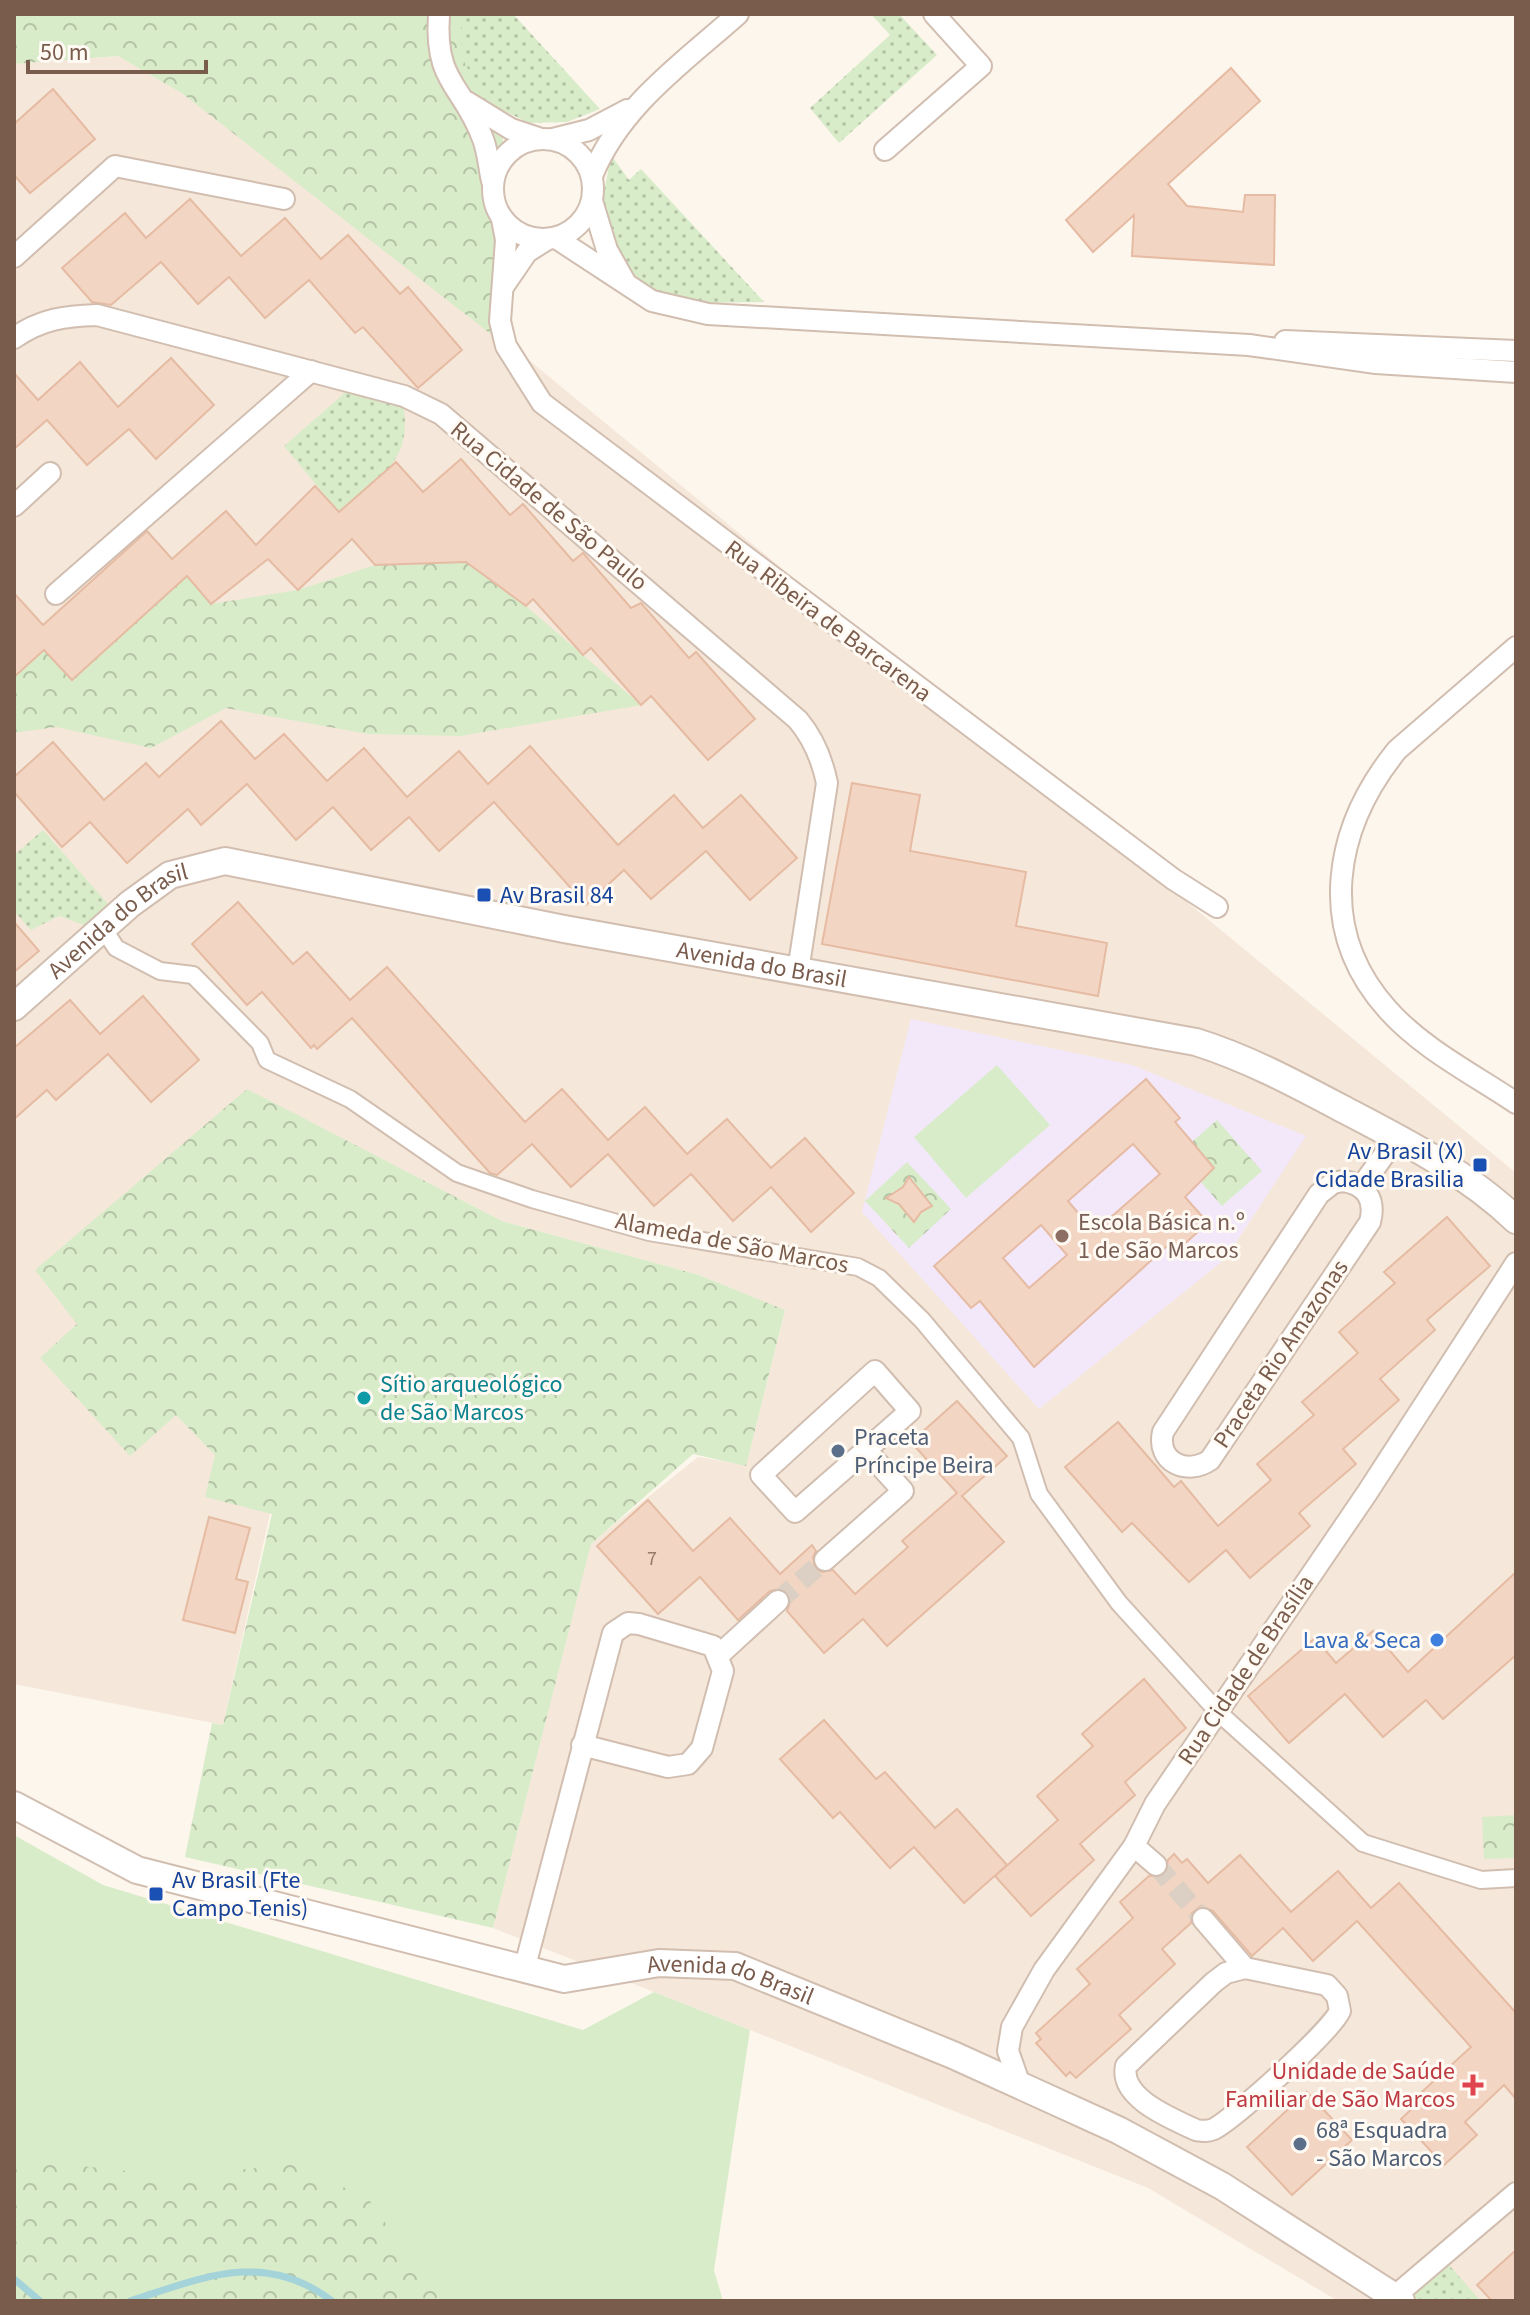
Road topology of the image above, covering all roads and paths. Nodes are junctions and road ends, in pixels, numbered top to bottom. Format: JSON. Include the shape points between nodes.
{"nodes":[{"id":1,"x":439,"y":14,"type":"edge"},
{"id":2,"x":738,"y":14,"type":"edge"},
{"id":3,"x":934,"y":14,"type":"edge"},
{"id":4,"x":455,"y":91,"type":"junction"},
{"id":5,"x":631,"y":109,"type":"junction"},
{"id":6,"x":546,"y":139,"type":"junction"},
{"id":7,"x":885,"y":150,"type":"dead end"},
{"id":8,"x":592,"y":176,"type":"junction"},
{"id":9,"x":492,"y":183,"type":"junction"},
{"id":10,"x":284,"y":199,"type":"dead end"},
{"id":11,"x":592,"y":201,"type":"junction"},
{"id":12,"x":502,"y":219,"type":"junction"},
{"id":13,"x":551,"y":239,"type":"junction"},
{"id":14,"x":14,"y":257,"type":"edge"},
{"id":15,"x":630,"y":288,"type":"junction"},
{"id":16,"x":502,"y":291,"type":"junction"},
{"id":17,"x":14,"y":338,"type":"edge"},
{"id":18,"x":1249,"y":345,"type":"junction"},
{"id":19,"x":1516,"y":351,"type":"edge"},
{"id":20,"x":311,"y":371,"type":"junction"},
{"id":21,"x":1516,"y":372,"type":"edge"},
{"id":22,"x":50,"y":473,"type":"dead end"},
{"id":23,"x":14,"y":506,"type":"edge"},
{"id":24,"x":56,"y":594,"type":"dead end"},
{"id":25,"x":1516,"y":647,"type":"edge"},
{"id":26,"x":1217,"y":907,"type":"dead end"},
{"id":27,"x":103,"y":928,"type":"junction"},
{"id":28,"x":798,"y":971,"type":"junction"},
{"id":29,"x":14,"y":1007,"type":"edge"},
{"id":30,"x":1516,"y":1103,"type":"edge"},
{"id":31,"x":1397,"y":1137,"type":"junction"},
{"id":32,"x":1361,"y":1187,"type":"junction"},
{"id":33,"x":1516,"y":1220,"type":"edge"},
{"id":34,"x":1516,"y":1263,"type":"edge"},
{"id":35,"x":866,"y":1450,"type":"junction"},
{"id":36,"x":825,"y":1560,"type":"tunnel mouth"},
{"id":37,"x":778,"y":1601,"type":"tunnel mouth"},
{"id":38,"x":719,"y":1655,"type":"junction"},
{"id":39,"x":1219,"y":1713,"type":"junction"},
{"id":40,"x":582,"y":1745,"type":"junction"},
{"id":41,"x":14,"y":1805,"type":"edge"},
{"id":42,"x":1134,"y":1846,"type":"junction"},
{"id":43,"x":1156,"y":1865,"type":"tunnel mouth"},
{"id":44,"x":1516,"y":1878,"type":"edge"},
{"id":45,"x":1203,"y":1919,"type":"tunnel mouth"},
{"id":46,"x":1245,"y":1968,"type":"junction"},
{"id":47,"x":524,"y":1970,"type":"junction"},
{"id":48,"x":1020,"y":2085,"type":"junction"},
{"id":49,"x":1516,"y":2193,"type":"edge"},
{"id":50,"x":1398,"y":2299,"type":"edge"}],
"edges":[{"from":1,"to":4,"type":"street","via":[[438,49]]},
{"from":2,"to":5,"type":"street"},
{"from":3,"to":7,"type":"street","via":[[981,66]]},
{"from":4,"to":6,"type":"street","via":[[479,112]]},
{"from":4,"to":9,"type":"street","via":[[483,139]]},
{"from":5,"to":6,"type":"street","via":[[589,130]]},
{"from":5,"to":8,"type":"street"},
{"from":6,"to":8,"type":"street","via":[[578,152]]},
{"from":6,"to":9,"type":"street","via":[[521,143],[507,152]]},
{"from":8,"to":11,"type":"street"},
{"from":9,"to":12,"type":"street"},
{"from":10,"to":14,"type":"street","via":[[115,166]]},
{"from":11,"to":13,"type":"street","via":[[579,224]]},
{"from":11,"to":15,"type":"street","via":[[607,250]]},
{"from":12,"to":13,"type":"street","via":[[521,235]]},
{"from":12,"to":16,"type":"street","name":"Rua Ribeira de Barcarena"},
{"from":13,"to":15,"type":"street"},
{"from":13,"to":16,"type":"street","via":[[527,252]]},
{"from":15,"to":18,"type":"street","via":[[652,301],[708,314]]},
{"from":16,"to":26,"type":"street","name":"Rua Ribeira de Barcarena","via":[[500,321],[506,346],[542,403],[868,652]]},
{"from":17,"to":20,"type":"street","name":"Rua Cidade de São Paulo","via":[[34,324],[97,315]]},
{"from":18,"to":19,"type":"street","via":[[1312,341]]},
{"from":18,"to":21,"type":"street","via":[[1376,363]]},
{"from":20,"to":24,"type":"street"},
{"from":20,"to":28,"type":"street","name":"Rua Cidade de São Paulo","via":[[424,403],[441,414],[798,720],[815,747],[827,783]]},
{"from":22,"to":23,"type":"street"},
{"from":25,"to":30,"type":"street","via":[[1382,769],[1348,834],[1341,884],[1347,938],[1363,975],[1388,1010],[1421,1040]]},
{"from":27,"to":28,"type":"street","name":"Avenida do Brasil","via":[[170,875],[225,861]]},
{"from":27,"to":29,"type":"street","name":"Avenida do Brasil"},
{"from":27,"to":39,"type":"street","name":"Alameda de São Marcos","via":[[116,948],[160,971],[193,975],[260,1043],[267,1060],[350,1099],[457,1173],[649,1232],[858,1267],[879,1278],[922,1320],[1021,1438],[1039,1494],[1119,1603]]},
{"from":28,"to":31,"type":"street","name":"Avenida do Brasil","via":[[1196,1042],[1233,1054]]},
{"from":31,"to":32,"type":"street"},
{"from":31,"to":33,"type":"street","name":"Avenida do Brasil","via":[[1457,1173]]},
{"from":32,"to":32,"type":"street","name":"Praceta Rio Amazonas","via":[[1343,1181],[1319,1194],[1163,1432],[1163,1449],[1174,1464],[1192,1468],[1210,1460],[1362,1235],[1373,1213]]},
{"from":34,"to":39,"type":"street","name":"Rua Cidade de Brasília"},
{"from":35,"to":35,"type":"street","via":[[795,1512],[761,1475],[875,1371],[910,1411]]},
{"from":35,"to":36,"type":"street","via":[[903,1491]]},
{"from":37,"to":38,"type":"street"},
{"from":38,"to":40,"type":"street","via":[[723,1671],[702,1748],[688,1764],[668,1767]]},
{"from":38,"to":40,"type":"street","via":[[705,1641],[639,1624],[621,1626],[613,1633]]},
{"from":39,"to":42,"type":"street","name":"Rua Cidade de Brasília","via":[[1155,1804]]},
{"from":39,"to":44,"type":"street","name":"Alameda de São Marcos","via":[[1363,1843],[1481,1880]]},
{"from":40,"to":47,"type":"street"},
{"from":41,"to":47,"type":"street","name":"Avenida do Brasil","via":[[137,1870]]},
{"from":42,"to":43,"type":"street"},
{"from":42,"to":48,"type":"street","name":"Rua Cidade de Brasília","via":[[1044,1970],[1012,2027],[1008,2051]]},
{"from":45,"to":46,"type":"street"},
{"from":46,"to":46,"type":"street","via":[[1214,1982],[1126,2066],[1124,2076],[1132,2093],[1196,2130],[1217,2127],[1323,2035],[1340,2011],[1337,1996],[1327,1985]]},
{"from":47,"to":48,"type":"street","name":"Avenida do Brasil","via":[[564,1979],[659,1963],[735,1966]]},
{"from":48,"to":50,"type":"street","name":"Avenida do Brasil","via":[[1222,2186]]},
{"from":49,"to":50,"type":"street"}]}
